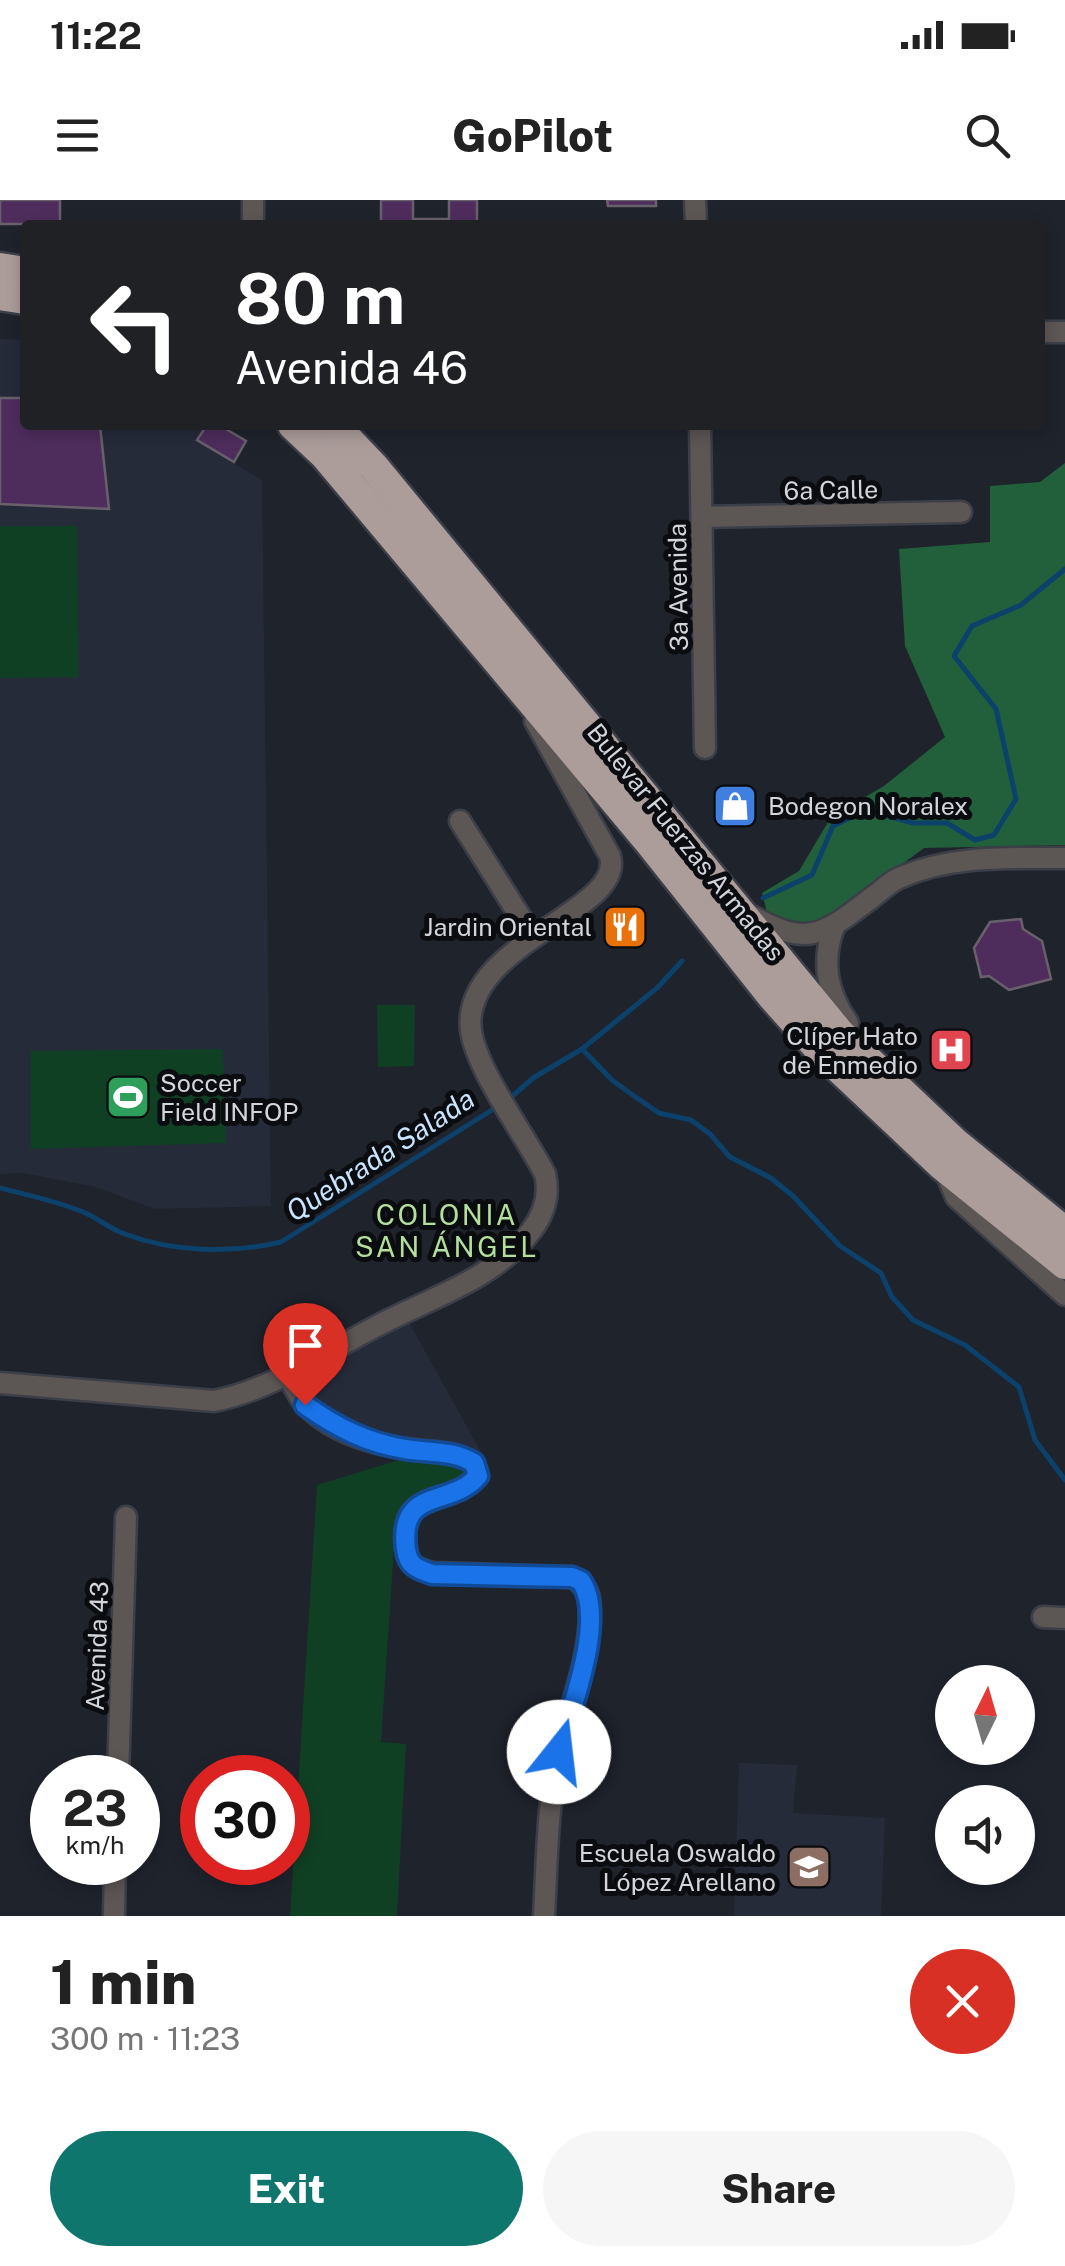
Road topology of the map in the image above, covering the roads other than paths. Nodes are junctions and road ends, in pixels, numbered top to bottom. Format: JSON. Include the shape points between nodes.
{"nodes":[{"id":1,"x":299,"y":430,"type":"edge"},
{"id":2,"x":339,"y":430,"type":"edge"},
{"id":3,"x":700,"y":430,"type":"edge"},
{"id":4,"x":961,"y":512,"type":"dead end"},
{"id":5,"x":702,"y":517,"type":"junction"},
{"id":6,"x":510,"y":675,"type":"junction"},
{"id":7,"x":705,"y":748,"type":"dead end"},
{"id":8,"x":460,"y":821,"type":"dead end"},
{"id":9,"x":644,"y":836,"type":"junction"},
{"id":10,"x":610,"y":856,"type":"junction"},
{"id":11,"x":1065,"y":858,"type":"edge"},
{"id":12,"x":732,"y":905,"type":"junction"},
{"id":13,"x":834,"y":926,"type":"junction"},
{"id":14,"x":533,"y":937,"type":"junction"},
{"id":15,"x":887,"y":1080,"type":"junction"},
{"id":16,"x":942,"y":1165,"type":"junction"},
{"id":17,"x":1065,"y":1232,"type":"edge"},
{"id":18,"x":1065,"y":1264,"type":"edge"},
{"id":19,"x":1065,"y":1295,"type":"edge"},
{"id":20,"x":287,"y":1373,"type":"junction"},
{"id":21,"x":0,"y":1383,"type":"edge"},
{"id":22,"x":126,"y":1517,"type":"dead end"},
{"id":23,"x":1043,"y":1616,"type":"dead end"},
{"id":24,"x":1065,"y":1618,"type":"edge"},
{"id":25,"x":119,"y":1755,"type":"edge"},
{"id":26,"x":115,"y":1885,"type":"edge"},
{"id":27,"x":114,"y":1916,"type":"edge"},
{"id":28,"x":544,"y":1916,"type":"edge"}],
"edges":[{"from":1,"to":6,"type":"highway","name":"Bulevar Fuerzas Armadas"},
{"from":2,"to":12,"type":"highway","name":"Bulevar Fuerzas Armadas"},
{"from":3,"to":5,"type":"street","name":"3a Avenida"},
{"from":4,"to":5,"type":"street","name":"6a Calle"},
{"from":5,"to":7,"type":"street","name":"3a Avenida"},
{"from":6,"to":9,"type":"highway","name":"Bulevar Fuerzas Armadas"},
{"from":6,"to":10,"type":"street"},
{"from":8,"to":14,"type":"street"},
{"from":9,"to":10,"type":"street"},
{"from":9,"to":16,"type":"highway","name":"Bulevar Fuerzas Armadas","via":[[804,1031]]},
{"from":10,"to":14,"type":"street","via":[[613,870],[601,890]]},
{"from":11,"to":13,"type":"street","via":[[956,860],[896,878]]},
{"from":12,"to":13,"type":"street","via":[[788,935]]},
{"from":12,"to":15,"type":"highway","name":"Bulevar Fuerzas Armadas"},
{"from":13,"to":15,"type":"street","via":[[826,958],[834,1004]]},
{"from":14,"to":20,"type":"street","via":[[485,979],[472,1034],[545,1174],[546,1204],[532,1230],[479,1275]]},
{"from":15,"to":17,"type":"highway","name":"Bulevar Fuerzas Armadas"},
{"from":16,"to":18,"type":"highway","name":"Bulevar Fuerzas Armadas"},
{"from":16,"to":19,"type":"street","via":[[956,1197]]},
{"from":20,"to":21,"type":"street","via":[[214,1400]]},
{"from":20,"to":28,"type":"street","via":[[305,1405],[344,1430],[474,1463],[478,1476],[472,1483],[409,1515],[407,1560],[417,1569],[572,1577],[586,1589],[586,1644],[552,1788]]},
{"from":22,"to":25,"type":"street","name":"Avenida 43"},
{"from":23,"to":24,"type":"street"},
{"from":26,"to":27,"type":"street"}]}
